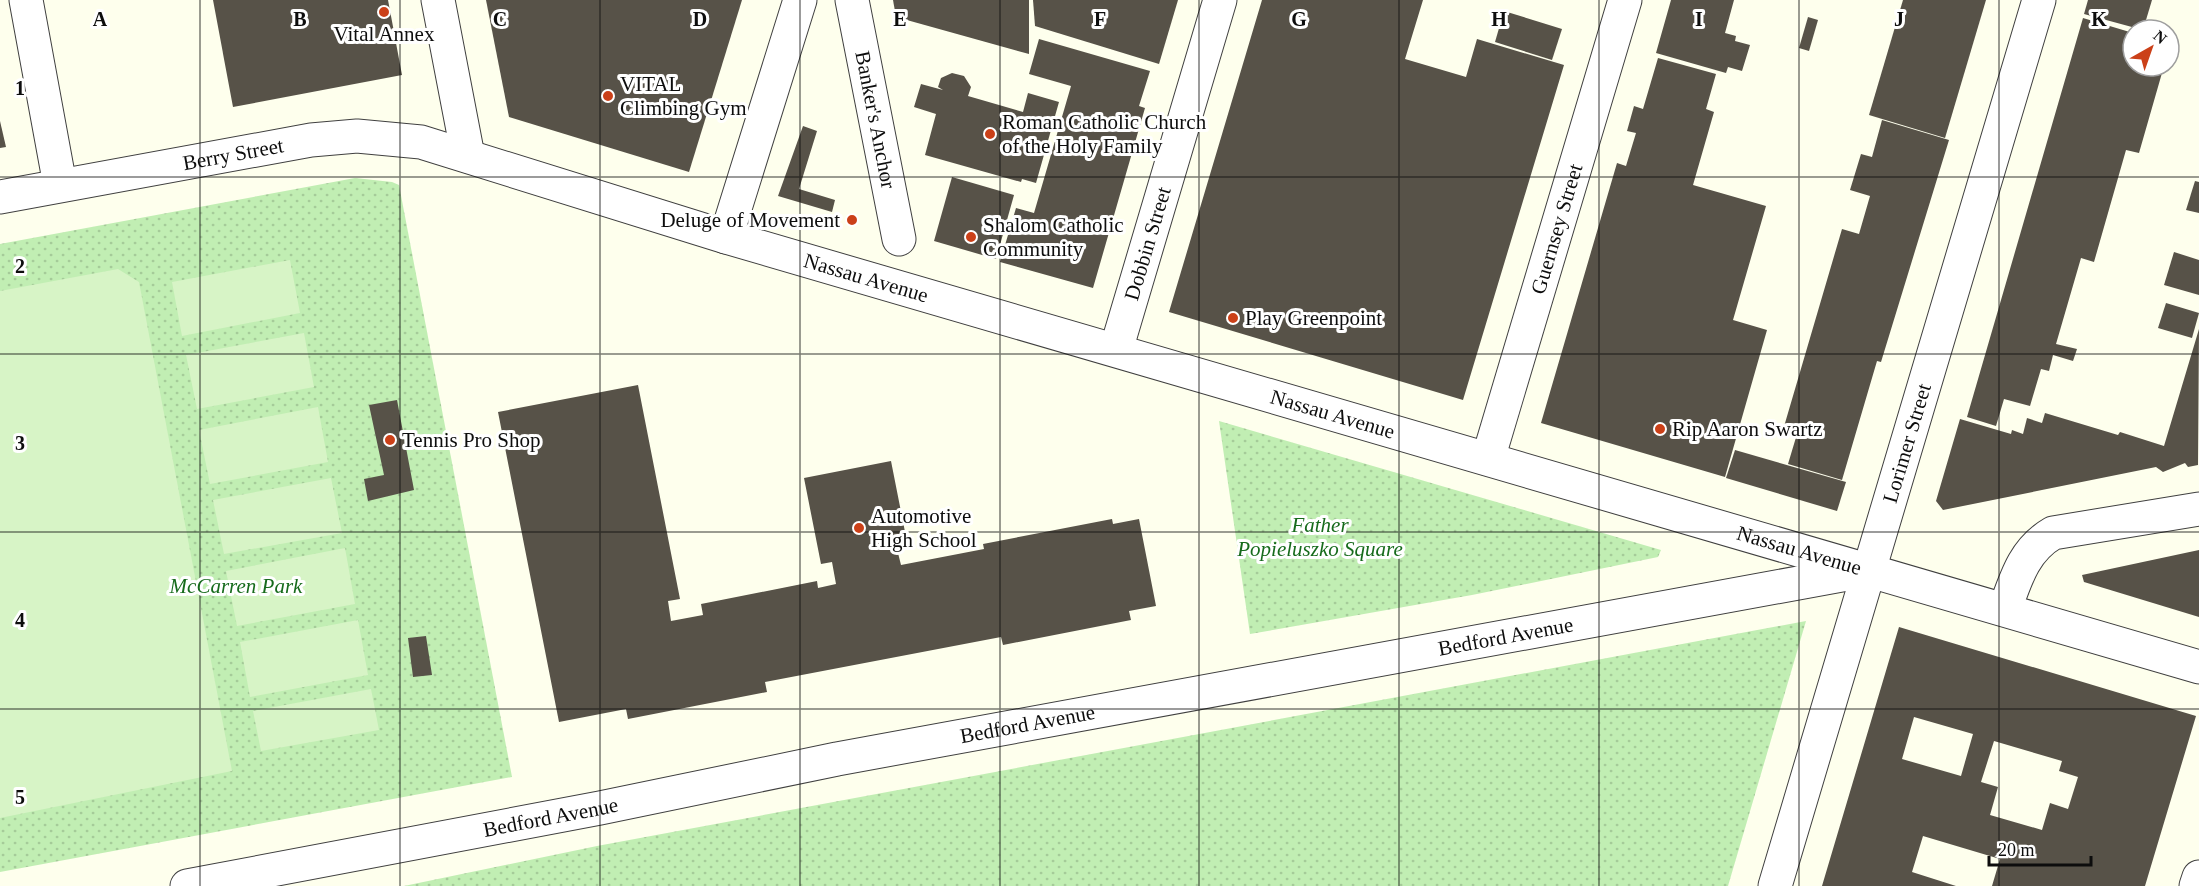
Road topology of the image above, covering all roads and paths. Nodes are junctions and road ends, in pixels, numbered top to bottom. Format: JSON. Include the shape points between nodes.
{"nodes":[{"id":1,"x":26,"y":0,"type":"edge"},
{"id":2,"x":438,"y":0,"type":"edge"},
{"id":3,"x":800,"y":0,"type":"edge"},
{"id":4,"x":852,"y":0,"type":"edge"},
{"id":5,"x":1220,"y":0,"type":"edge"},
{"id":6,"x":1625,"y":0,"type":"edge"},
{"id":7,"x":2039,"y":0,"type":"edge"},
{"id":8,"x":468,"y":156,"type":"junction"},
{"id":9,"x":60,"y":185,"type":"junction"},
{"id":10,"x":0,"y":197,"type":"edge"},
{"id":11,"x":726,"y":237,"type":"junction"},
{"id":12,"x":899,"y":239,"type":"dead end"},
{"id":13,"x":1116,"y":350,"type":"junction"},
{"id":14,"x":1488,"y":459,"type":"junction"},
{"id":15,"x":2199,"y":509,"type":"edge"},
{"id":16,"x":1871,"y":570,"type":"junction"},
{"id":17,"x":2005,"y":609,"type":"junction"},
{"id":18,"x":2199,"y":667,"type":"edge"},
{"id":19,"x":2199,"y":877,"type":"edge"},
{"id":20,"x":187,"y":886,"type":"edge"},
{"id":21,"x":1775,"y":886,"type":"edge"},
{"id":22,"x":2196,"y":886,"type":"edge"}],
"edges":[{"from":1,"to":9,"type":"street"},
{"from":2,"to":8,"type":"street"},
{"from":3,"to":11,"type":"street"},
{"from":4,"to":12,"type":"street","name":"Banker's Anchor"},
{"from":5,"to":13,"type":"street","name":"Dobbin Street"},
{"from":6,"to":14,"type":"street","name":"Guernsey Street"},
{"from":7,"to":16,"type":"street","name":"Lorimer Street"},
{"from":8,"to":9,"type":"street","name":"Berry Street","via":[[421,142],[357,136],[311,140]]},
{"from":8,"to":11,"type":"street","name":"Nassau Avenue"},
{"from":9,"to":10,"type":"street","name":"Berry Street"},
{"from":11,"to":13,"type":"street","name":"Nassau Avenue"},
{"from":13,"to":14,"type":"street","name":"Nassau Avenue"},
{"from":14,"to":16,"type":"street","name":"Nassau Avenue"},
{"from":15,"to":17,"type":"street","via":[[2053,533],[2040,540],[2020,565]]},
{"from":16,"to":17,"type":"street","name":"Nassau Avenue"},
{"from":16,"to":20,"type":"street","name":"Bedford Avenue","via":[[837,759]]},
{"from":16,"to":21,"type":"street","name":"Lorimer Street"},
{"from":17,"to":18,"type":"street","name":"Nassau Avenue"},
{"from":19,"to":22,"type":"street"}]}
